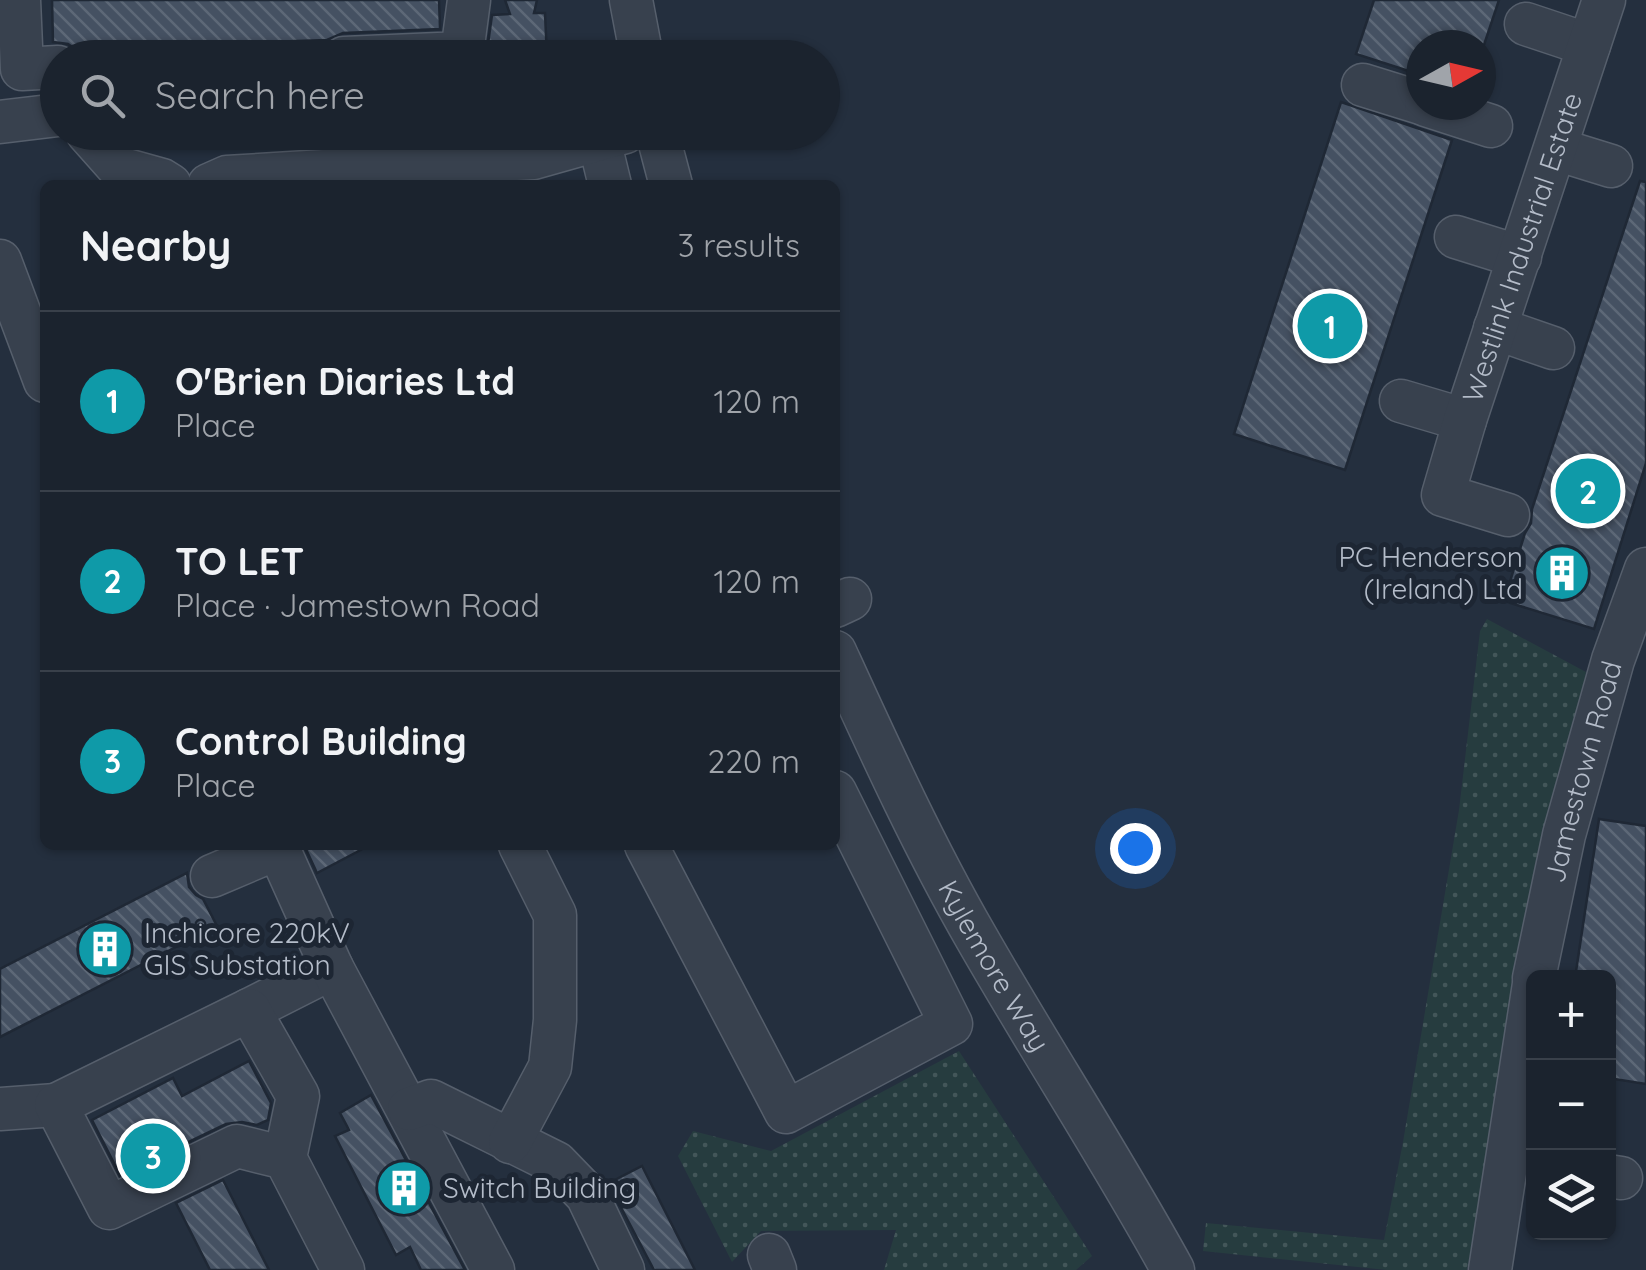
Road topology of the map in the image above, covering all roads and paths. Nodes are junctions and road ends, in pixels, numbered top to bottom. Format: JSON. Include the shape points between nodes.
{"nodes":[{"id":1,"x":18,"y":0,"type":"edge"},
{"id":2,"x":468,"y":0,"type":"edge"},
{"id":3,"x":631,"y":0,"type":"edge"},
{"id":4,"x":1604,"y":0,"type":"edge"},
{"id":5,"x":1526,"y":24,"type":"dead end"},
{"id":6,"x":464,"y":40,"type":"edge"},
{"id":7,"x":639,"y":40,"type":"edge"},
{"id":8,"x":1589,"y":45,"type":"junction"},
{"id":9,"x":40,"y":68,"type":"edge"},
{"id":10,"x":1364,"y":85,"type":"dead end"},
{"id":11,"x":1406,"y":99,"type":"edge"},
{"id":12,"x":40,"y":117,"type":"edge"},
{"id":13,"x":1472,"y":120,"type":"edge"},
{"id":14,"x":0,"y":122,"type":"edge"},
{"id":15,"x":1491,"y":126,"type":"dead end"},
{"id":16,"x":1556,"y":148,"type":"junction"},
{"id":17,"x":103,"y":150,"type":"edge"},
{"id":18,"x":562,"y":150,"type":"edge"},
{"id":19,"x":611,"y":150,"type":"edge"},
{"id":20,"x":663,"y":150,"type":"edge"},
{"id":21,"x":1612,"y":166,"type":"dead end"},
{"id":22,"x":364,"y":177,"type":"edge"},
{"id":23,"x":162,"y":180,"type":"edge"},
{"id":24,"x":220,"y":180,"type":"edge"},
{"id":25,"x":610,"y":180,"type":"edge"},
{"id":26,"x":671,"y":180,"type":"edge"},
{"id":27,"x":1456,"y":238,"type":"dead end"},
{"id":28,"x":1520,"y":257,"type":"junction"},
{"id":29,"x":0,"y":261,"type":"edge"},
{"id":30,"x":1496,"y":328,"type":"junction"},
{"id":31,"x":1554,"y":348,"type":"dead end"},
{"id":32,"x":40,"y":368,"type":"edge"},
{"id":33,"x":1401,"y":401,"type":"dead end"},
{"id":34,"x":1465,"y":420,"type":"junction"},
{"id":35,"x":1508,"y":515,"type":"dead end"},
{"id":36,"x":1646,"y":570,"type":"edge"},
{"id":37,"x":1635,"y":639,"type":"edge"},
{"id":38,"x":840,"y":663,"type":"edge"},
{"id":39,"x":840,"y":802,"type":"edge"},
{"id":40,"x":273,"y":850,"type":"edge"},
{"id":41,"x":279,"y":850,"type":"edge"},
{"id":42,"x":522,"y":850,"type":"edge"},
{"id":43,"x":649,"y":850,"type":"edge"},
{"id":44,"x":212,"y":876,"type":"dead end"},
{"id":45,"x":332,"y":968,"type":"junction"},
{"id":46,"x":1536,"y":970,"type":"edge"},
{"id":47,"x":249,"y":1010,"type":"junction"},
{"id":48,"x":1528,"y":1060,"type":"edge"},
{"id":49,"x":56,"y":1105,"type":"junction"},
{"id":50,"x":0,"y":1109,"type":"edge"},
{"id":51,"x":409,"y":1109,"type":"junction"},
{"id":52,"x":510,"y":1142,"type":"junction"},
{"id":53,"x":284,"y":1158,"type":"junction"},
{"id":54,"x":1520,"y":1165,"type":"edge"},
{"id":55,"x":343,"y":1270,"type":"edge"},
{"id":56,"x":493,"y":1270,"type":"edge"},
{"id":57,"x":623,"y":1270,"type":"edge"},
{"id":58,"x":1173,"y":1270,"type":"edge"},
{"id":59,"x":1490,"y":1270,"type":"edge"}],
"edges":[{"from":1,"to":9,"type":"street","via":[[22,69]]},
{"from":2,"to":6,"type":"street"},
{"from":3,"to":7,"type":"street"},
{"from":4,"to":8,"type":"street","name":"Westlink Industrial Estate"},
{"from":5,"to":8,"type":"street"},
{"from":8,"to":16,"type":"street","name":"Westlink Industrial Estate"},
{"from":10,"to":11,"type":"street"},
{"from":12,"to":14,"type":"street"},
{"from":13,"to":15,"type":"street"},
{"from":16,"to":21,"type":"street"},
{"from":16,"to":28,"type":"street","name":"Westlink Industrial Estate"},
{"from":17,"to":23,"type":"street","via":[[119,168]]},
{"from":18,"to":22,"type":"street"},
{"from":19,"to":25,"type":"street"},
{"from":20,"to":26,"type":"street"},
{"from":22,"to":24,"type":"street"},
{"from":27,"to":28,"type":"street"},
{"from":28,"to":30,"type":"street","name":"Westlink Industrial Estate"},
{"from":29,"to":32,"type":"street"},
{"from":30,"to":31,"type":"street"},
{"from":30,"to":34,"type":"street","name":"Westlink Industrial Estate"},
{"from":33,"to":34,"type":"street"},
{"from":34,"to":35,"type":"street","name":"Westlink Industrial Estate","via":[[1443,496]]},
{"from":36,"to":37,"type":"street","name":"Jamestown Road"},
{"from":37,"to":46,"type":"street","name":"Jamestown Road","via":[[1613,660],[1564,835]]},
{"from":38,"to":58,"type":"street","name":"Kylemore Way","via":[[974,934]]},
{"from":39,"to":43,"type":"street","via":[[952,1024],[786,1112]]},
{"from":40,"to":44,"type":"street"},
{"from":41,"to":45,"type":"street"},
{"from":42,"to":52,"type":"street","via":[[555,915],[555,1020],[550,1067]]},
{"from":45,"to":47,"type":"street"},
{"from":45,"to":51,"type":"street"},
{"from":47,"to":49,"type":"street"},
{"from":47,"to":53,"type":"street","via":[[298,1096]]},
{"from":48,"to":54,"type":"street","name":"Jamestown Road"},
{"from":49,"to":50,"type":"street"},
{"from":49,"to":53,"type":"street","via":[[109,1208],[237,1146]]},
{"from":51,"to":52,"type":"street","via":[[432,1101]]},
{"from":51,"to":56,"type":"street"},
{"from":52,"to":57,"type":"street","via":[[556,1163],[586,1195]]},
{"from":53,"to":55,"type":"street"},
{"from":54,"to":59,"type":"street","name":"Jamestown Road"}]}
